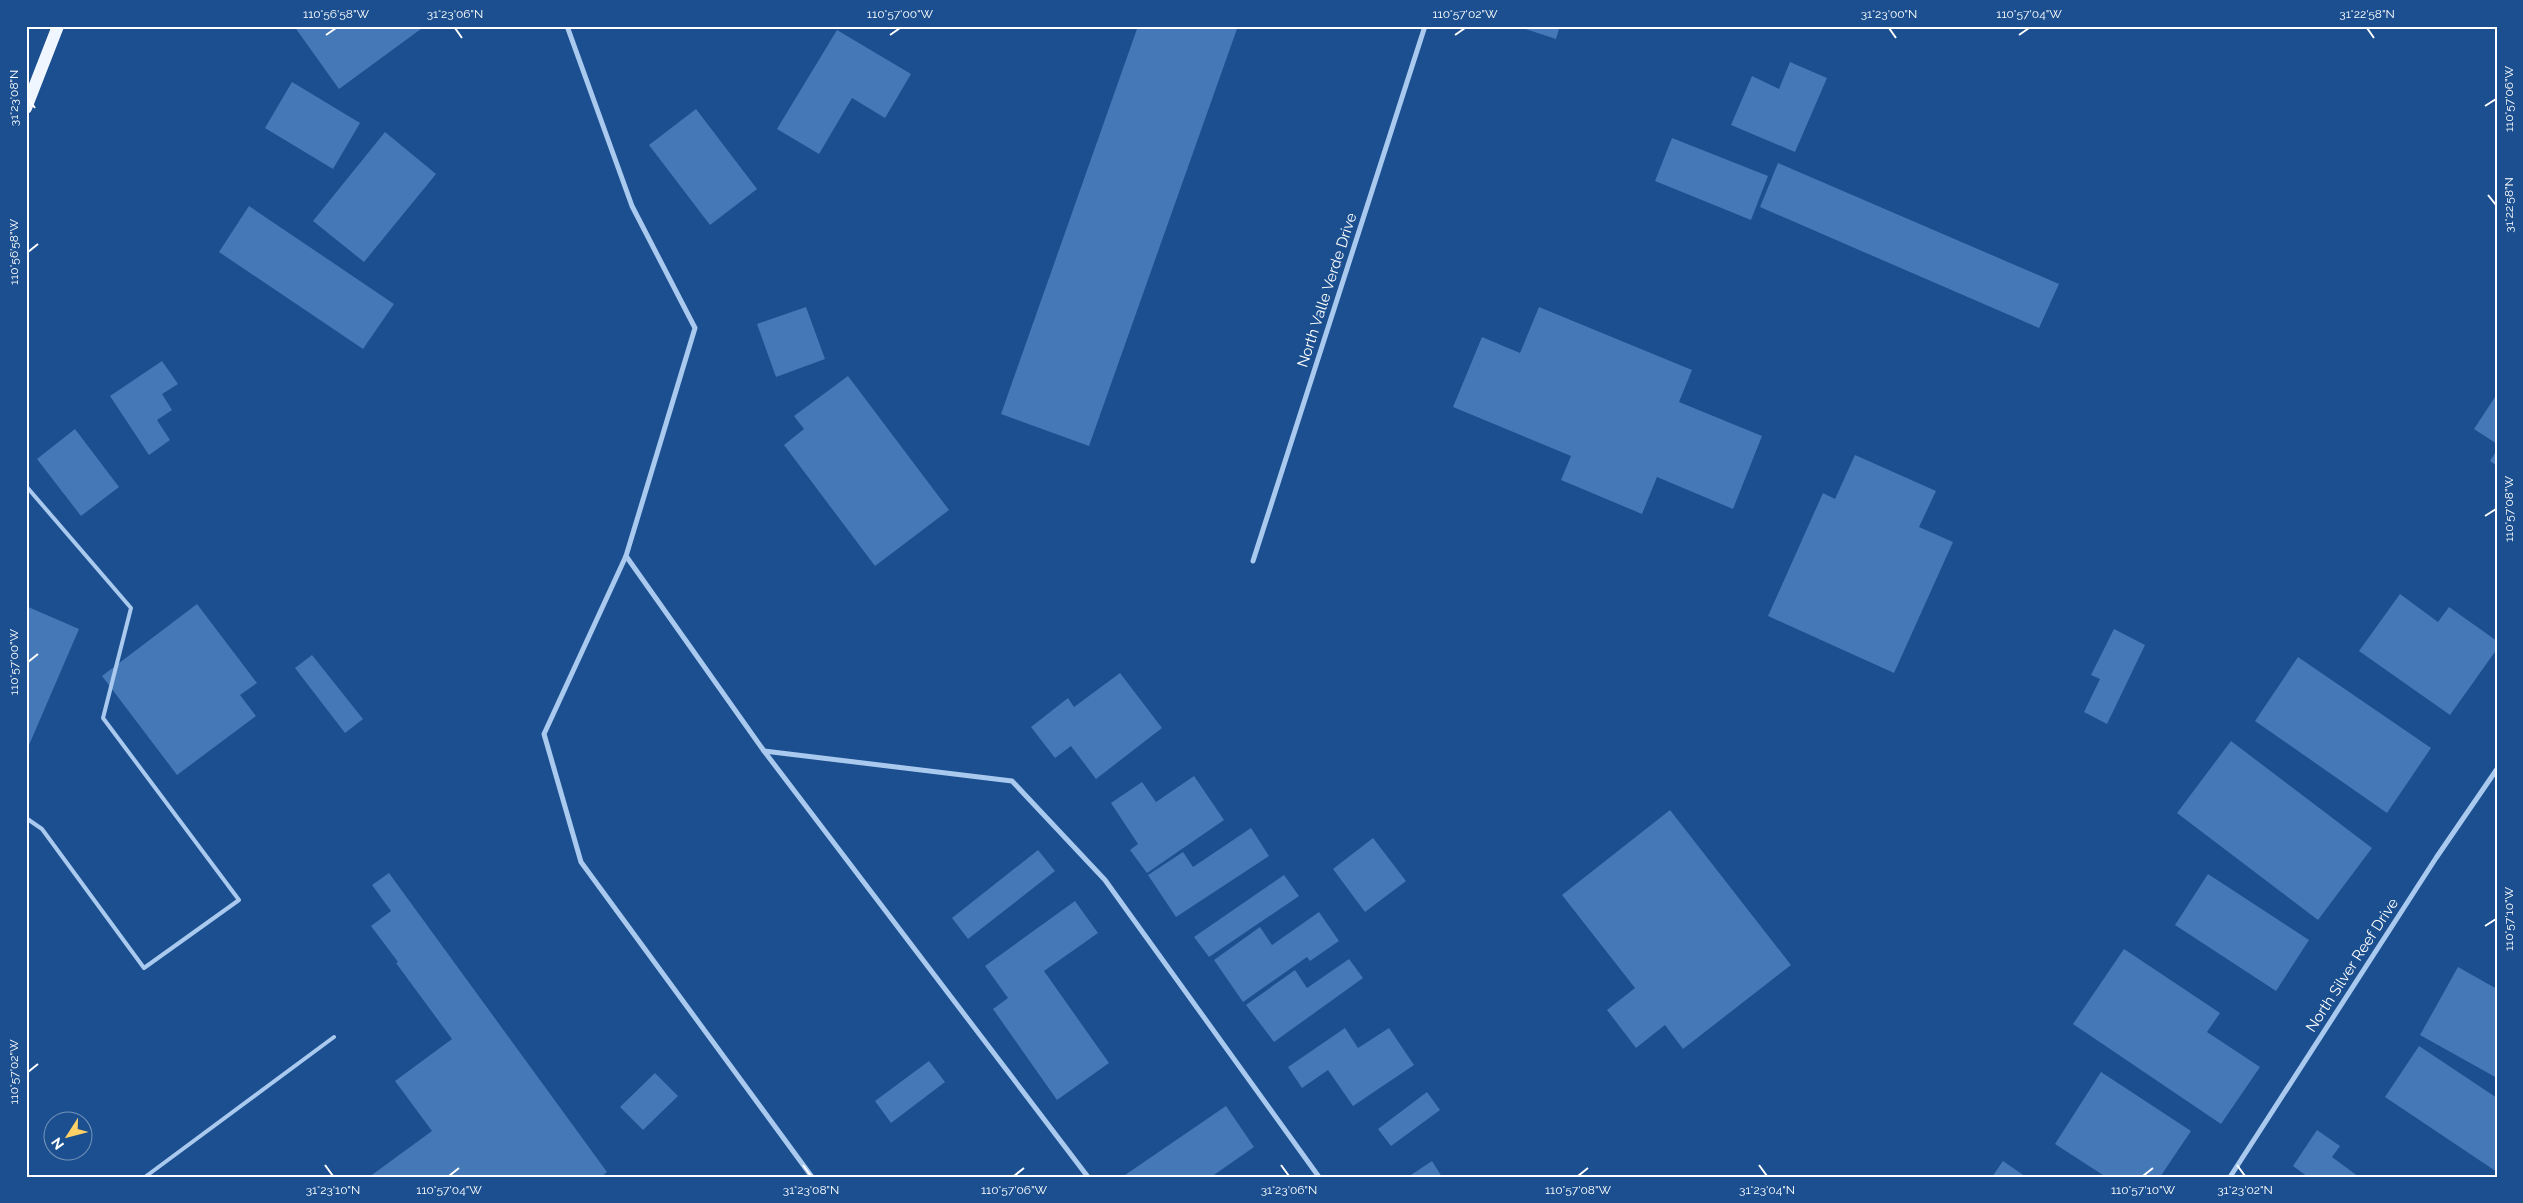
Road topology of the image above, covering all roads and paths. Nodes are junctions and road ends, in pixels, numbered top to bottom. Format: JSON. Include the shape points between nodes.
{"nodes":[{"id":1,"x":58,"y":26,"type":"edge"},
{"id":2,"x":567,"y":26,"type":"edge"},
{"id":3,"x":1425,"y":26,"type":"edge"},
{"id":4,"x":26,"y":108,"type":"edge"},
{"id":5,"x":26,"y":486,"type":"edge"},
{"id":6,"x":626,"y":556,"type":"junction"},
{"id":7,"x":1254,"y":561,"type":"dead end"},
{"id":8,"x":764,"y":751,"type":"junction"},
{"id":9,"x":2497,"y":769,"type":"edge"},
{"id":10,"x":26,"y":818,"type":"edge"},
{"id":11,"x":334,"y":1037,"type":"dead end"},
{"id":12,"x":145,"y":1177,"type":"edge"},
{"id":13,"x":812,"y":1177,"type":"edge"},
{"id":14,"x":1088,"y":1177,"type":"edge"},
{"id":15,"x":1319,"y":1177,"type":"edge"},
{"id":16,"x":2230,"y":1177,"type":"edge"}],
"edges":[{"from":1,"to":4,"type":"main road"},
{"from":2,"to":6,"type":"street","via":[[632,206],[695,328]]},
{"from":3,"to":7,"type":"street","name":"North Valle Verde Drive"},
{"from":5,"to":10,"type":"lane","via":[[132,608],[103,718],[239,900],[144,968],[42,829]]},
{"from":6,"to":8,"type":"street"},
{"from":6,"to":13,"type":"street","via":[[544,734],[580,862]]},
{"from":8,"to":14,"type":"street"},
{"from":8,"to":15,"type":"street","via":[[1012,781],[1105,880]]},
{"from":9,"to":16,"type":"street","name":"North Silver Reef Drive"},
{"from":11,"to":12,"type":"lane"}]}
